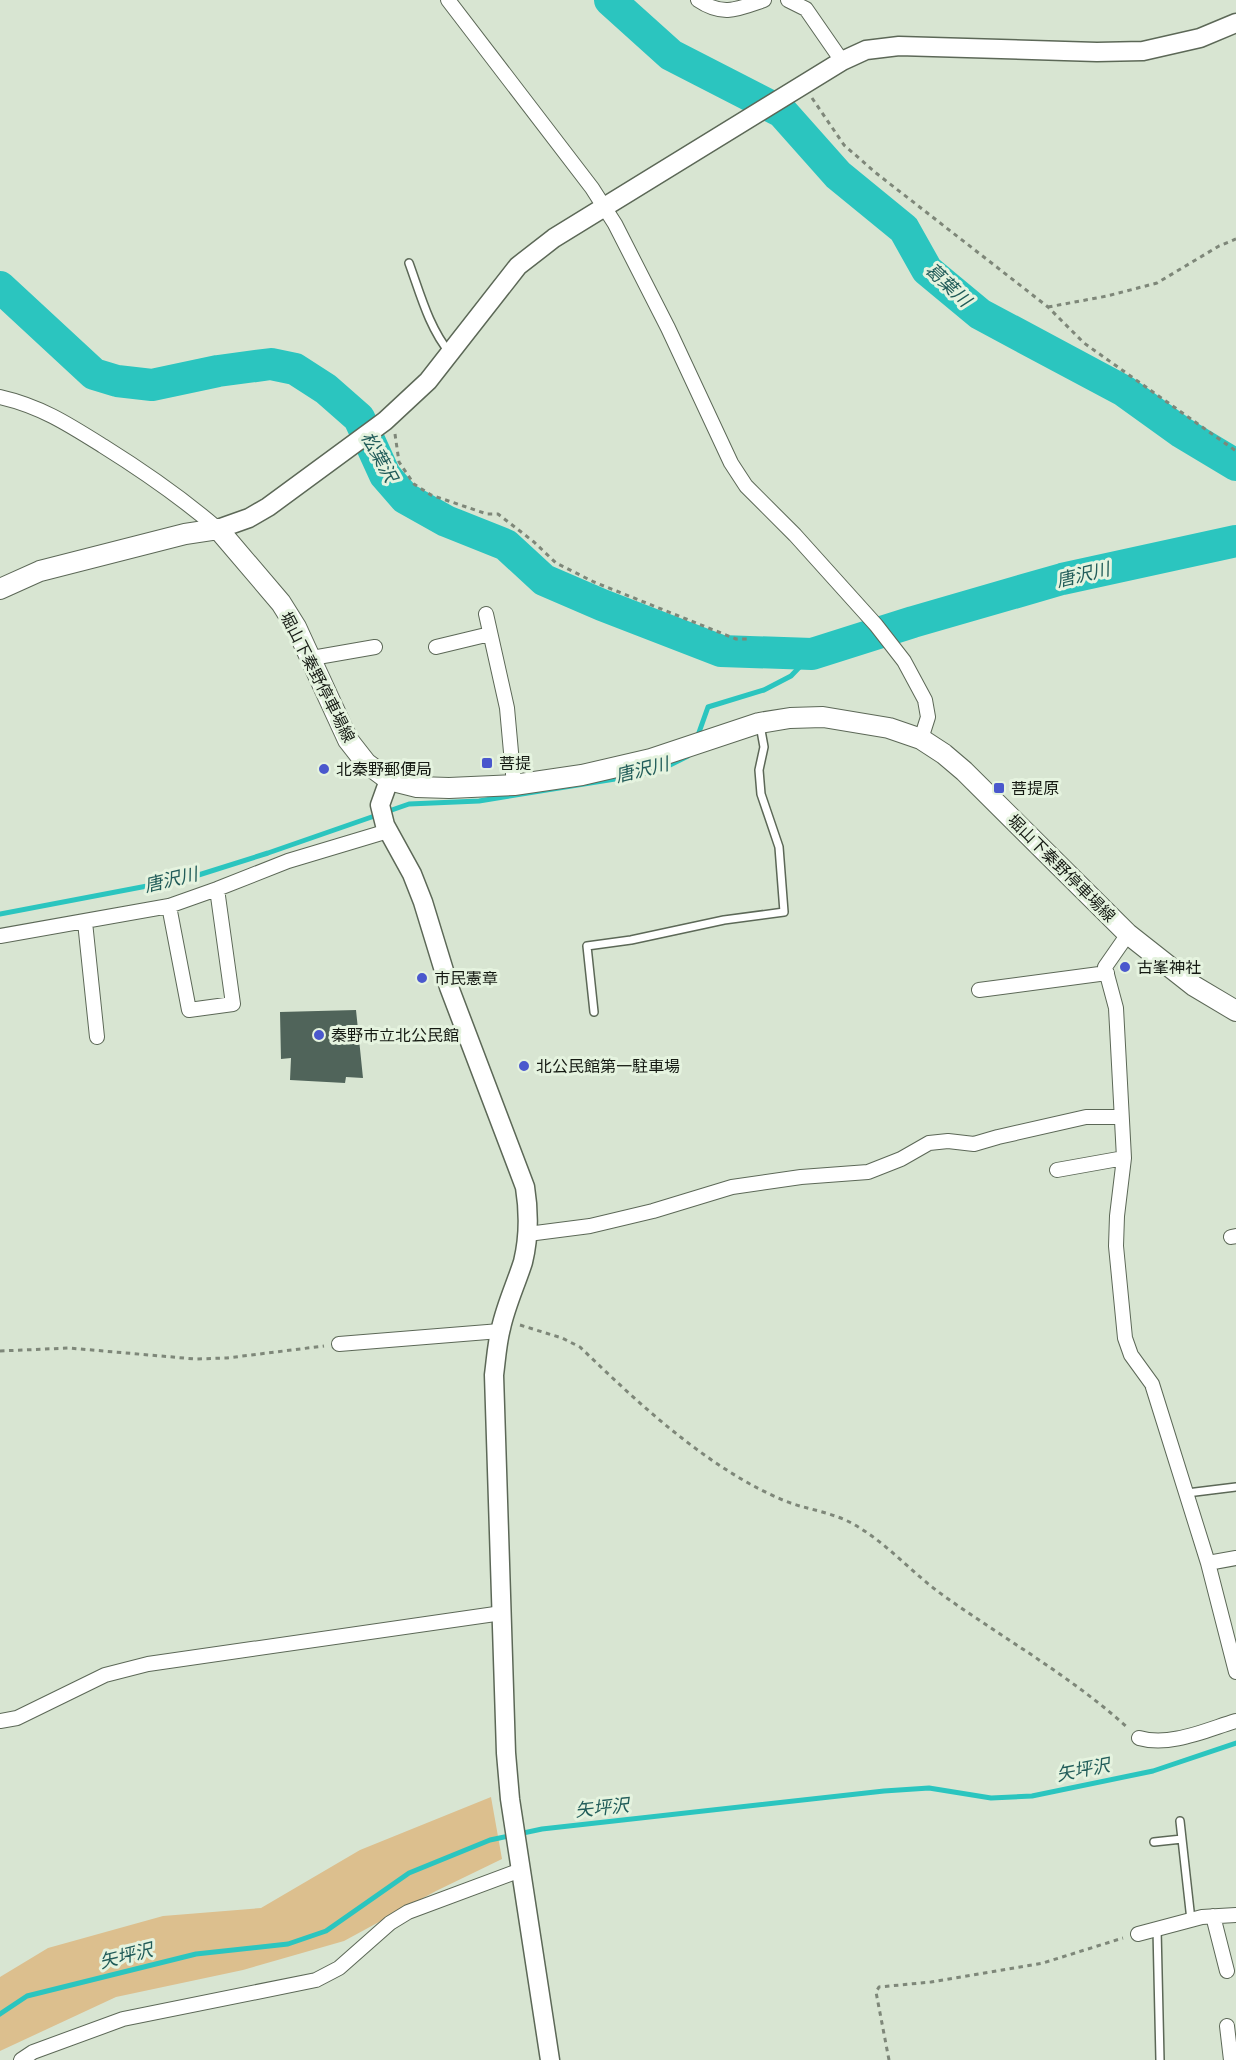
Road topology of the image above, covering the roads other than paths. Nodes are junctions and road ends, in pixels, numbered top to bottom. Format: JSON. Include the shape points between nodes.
{"nodes":[{"id":1,"x":448,"y":0,"type":"edge"},
{"id":2,"x":698,"y":0,"type":"edge"},
{"id":3,"x":764,"y":0,"type":"edge"},
{"id":4,"x":788,"y":0,"type":"edge"},
{"id":5,"x":1236,"y":23,"type":"edge"},
{"id":6,"x":842,"y":61,"type":"junction"},
{"id":7,"x":604,"y":207,"type":"junction"},
{"id":8,"x":409,"y":263,"type":"dead end"},
{"id":9,"x":450,"y":353,"type":"junction"},
{"id":10,"x":0,"y":397,"type":"edge"},
{"id":11,"x":218,"y":529,"type":"junction"},
{"id":12,"x":0,"y":589,"type":"edge"},
{"id":13,"x":486,"y":614,"type":"dead end"},
{"id":14,"x":490,"y":634,"type":"junction"},
{"id":15,"x":375,"y":647,"type":"dead end"},
{"id":16,"x":436,"y":647,"type":"dead end"},
{"id":17,"x":312,"y":658,"type":"junction"},
{"id":18,"x":759,"y":723,"type":"junction"},
{"id":19,"x":921,"y":738,"type":"junction"},
{"id":20,"x":389,"y":780,"type":"junction"},
{"id":21,"x":514,"y":785,"type":"junction"},
{"id":22,"x":386,"y":828,"type":"junction"},
{"id":23,"x":217,"y":890,"type":"junction"},
{"id":24,"x":169,"y":906,"type":"junction"},
{"id":25,"x":85,"y":922,"type":"junction"},
{"id":26,"x":1128,"y":934,"type":"junction"},
{"id":27,"x":0,"y":936,"type":"edge"},
{"id":28,"x":1107,"y":973,"type":"junction"},
{"id":29,"x":979,"y":990,"type":"dead end"},
{"id":30,"x":1236,"y":1011,"type":"edge"},
{"id":31,"x":594,"y":1012,"type":"dead end"},
{"id":32,"x":97,"y":1037,"type":"dead end"},
{"id":33,"x":1121,"y":1117,"type":"junction"},
{"id":34,"x":1124,"y":1158,"type":"junction"},
{"id":35,"x":1057,"y":1170,"type":"dead end"},
{"id":36,"x":528,"y":1234,"type":"junction"},
{"id":37,"x":501,"y":1327,"type":"junction"},
{"id":38,"x":339,"y":1344,"type":"road end"},
{"id":39,"x":1236,"y":1487,"type":"edge"},
{"id":40,"x":1187,"y":1493,"type":"junction"},
{"id":41,"x":1236,"y":1558,"type":"edge"},
{"id":42,"x":1208,"y":1563,"type":"junction"},
{"id":43,"x":502,"y":1613,"type":"junction"},
{"id":44,"x":1236,"y":1672,"type":"edge"},
{"id":45,"x":0,"y":1721,"type":"edge"},
{"id":46,"x":1236,"y":1721,"type":"edge"},
{"id":47,"x":1138,"y":1738,"type":"road end"},
{"id":48,"x":1180,"y":1821,"type":"dead end"},
{"id":49,"x":1182,"y":1839,"type":"junction"},
{"id":50,"x":1154,"y":1842,"type":"dead end"},
{"id":51,"x":521,"y":1870,"type":"junction"},
{"id":52,"x":1236,"y":1915,"type":"edge"},
{"id":53,"x":1213,"y":1916,"type":"junction"},
{"id":54,"x":1191,"y":1920,"type":"junction"},
{"id":55,"x":1157,"y":1929,"type":"junction"},
{"id":56,"x":1138,"y":1934,"type":"road end"},
{"id":57,"x":1227,"y":1971,"type":"dead end"},
{"id":58,"x":1227,"y":2026,"type":"dead end"},
{"id":59,"x":21,"y":2060,"type":"edge"},
{"id":60,"x":550,"y":2060,"type":"edge"},
{"id":61,"x":1160,"y":2060,"type":"edge"},
{"id":62,"x":1231,"y":2060,"type":"edge"}],
"edges":[{"from":1,"to":7,"type":"street"},
{"from":2,"to":3,"type":"street","via":[[727,12]]},
{"from":4,"to":6,"type":"street","via":[[806,9]]},
{"from":5,"to":6,"type":"street","via":[[1200,38],[1143,51],[900,46],[866,50]]},
{"from":6,"to":7,"type":"street"},
{"from":7,"to":9,"type":"street","via":[[518,266]]},
{"from":7,"to":19,"type":"street","via":[[632,255],[731,463],[746,486],[795,534],[904,661],[925,700],[928,717]]},
{"from":8,"to":9,"type":"lane","via":[[430,319]]},
{"from":9,"to":11,"type":"street","via":[[428,381],[381,424],[268,507],[249,519]]},
{"from":10,"to":11,"type":"street","via":[[25,402],[65,422],[186,501]]},
{"from":11,"to":12,"type":"main road","via":[[40,571]]},
{"from":11,"to":17,"type":"main road","name":"堀山下秦野停車場線","via":[[281,603]]},
{"from":13,"to":14,"type":"street"},
{"from":14,"to":16,"type":"street"},
{"from":14,"to":21,"type":"street","via":[[507,708]]},
{"from":15,"to":17,"type":"street"},
{"from":17,"to":20,"type":"main road","name":"堀山下秦野停車場線","via":[[348,740],[366,763]]},
{"from":18,"to":19,"type":"main road","name":"堀山下秦野停車場線","via":[[823,717],[889,728]]},
{"from":18,"to":21,"type":"main road","name":"堀山下秦野停車場線","via":[[651,759]]},
{"from":18,"to":31,"type":"lane","via":[[764,747],[759,770],[760,794],[778,847],[784,912],[587,946]]},
{"from":19,"to":26,"type":"main road","name":"堀山下秦野停車場線","via":[[964,771]]},
{"from":20,"to":21,"type":"main road","name":"堀山下秦野停車場線","via":[[417,788]]},
{"from":20,"to":22,"type":"street","via":[[380,805]]},
{"from":22,"to":23,"type":"street"},
{"from":22,"to":36,"type":"street","via":[[423,902],[449,987],[525,1187]]},
{"from":23,"to":24,"type":"street"},
{"from":23,"to":24,"type":"street","via":[[233,1004],[189,1010]]},
{"from":24,"to":25,"type":"street"},
{"from":25,"to":27,"type":"street"},
{"from":25,"to":32,"type":"street"},
{"from":26,"to":28,"type":"street","via":[[1105,967]]},
{"from":26,"to":30,"type":"main road","name":"堀山下秦野停車場線","via":[[1194,986]]},
{"from":28,"to":29,"type":"street"},
{"from":28,"to":33,"type":"street","via":[[1116,1008]]},
{"from":33,"to":34,"type":"street"},
{"from":33,"to":36,"type":"street","via":[[1086,1117],[974,1144],[929,1143],[868,1172],[732,1187],[590,1226]]},
{"from":34,"to":35,"type":"street"},
{"from":34,"to":40,"type":"street","via":[[1116,1246],[1125,1338],[1131,1355],[1152,1384]]},
{"from":36,"to":37,"type":"street","via":[[523,1262]]},
{"from":37,"to":38,"type":"street"},
{"from":37,"to":43,"type":"street","via":[[494,1375]]},
{"from":39,"to":40,"type":"lane"},
{"from":40,"to":42,"type":"street"},
{"from":41,"to":42,"type":"street"},
{"from":42,"to":44,"type":"street"},
{"from":43,"to":45,"type":"street","via":[[148,1664],[105,1675],[17,1718]]},
{"from":43,"to":51,"type":"street","via":[[510,1800]]},
{"from":46,"to":47,"type":"street","via":[[1169,1740]]},
{"from":48,"to":49,"type":"lane"},
{"from":49,"to":50,"type":"lane"},
{"from":49,"to":54,"type":"lane"},
{"from":51,"to":59,"type":"street","via":[[408,1912],[339,1968],[316,1980],[123,2019]]},
{"from":51,"to":60,"type":"street"},
{"from":52,"to":53,"type":"street"},
{"from":53,"to":54,"type":"street"},
{"from":53,"to":57,"type":"street"},
{"from":54,"to":55,"type":"street"},
{"from":55,"to":56,"type":"street"},
{"from":55,"to":61,"type":"lane"},
{"from":58,"to":62,"type":"street"}]}
